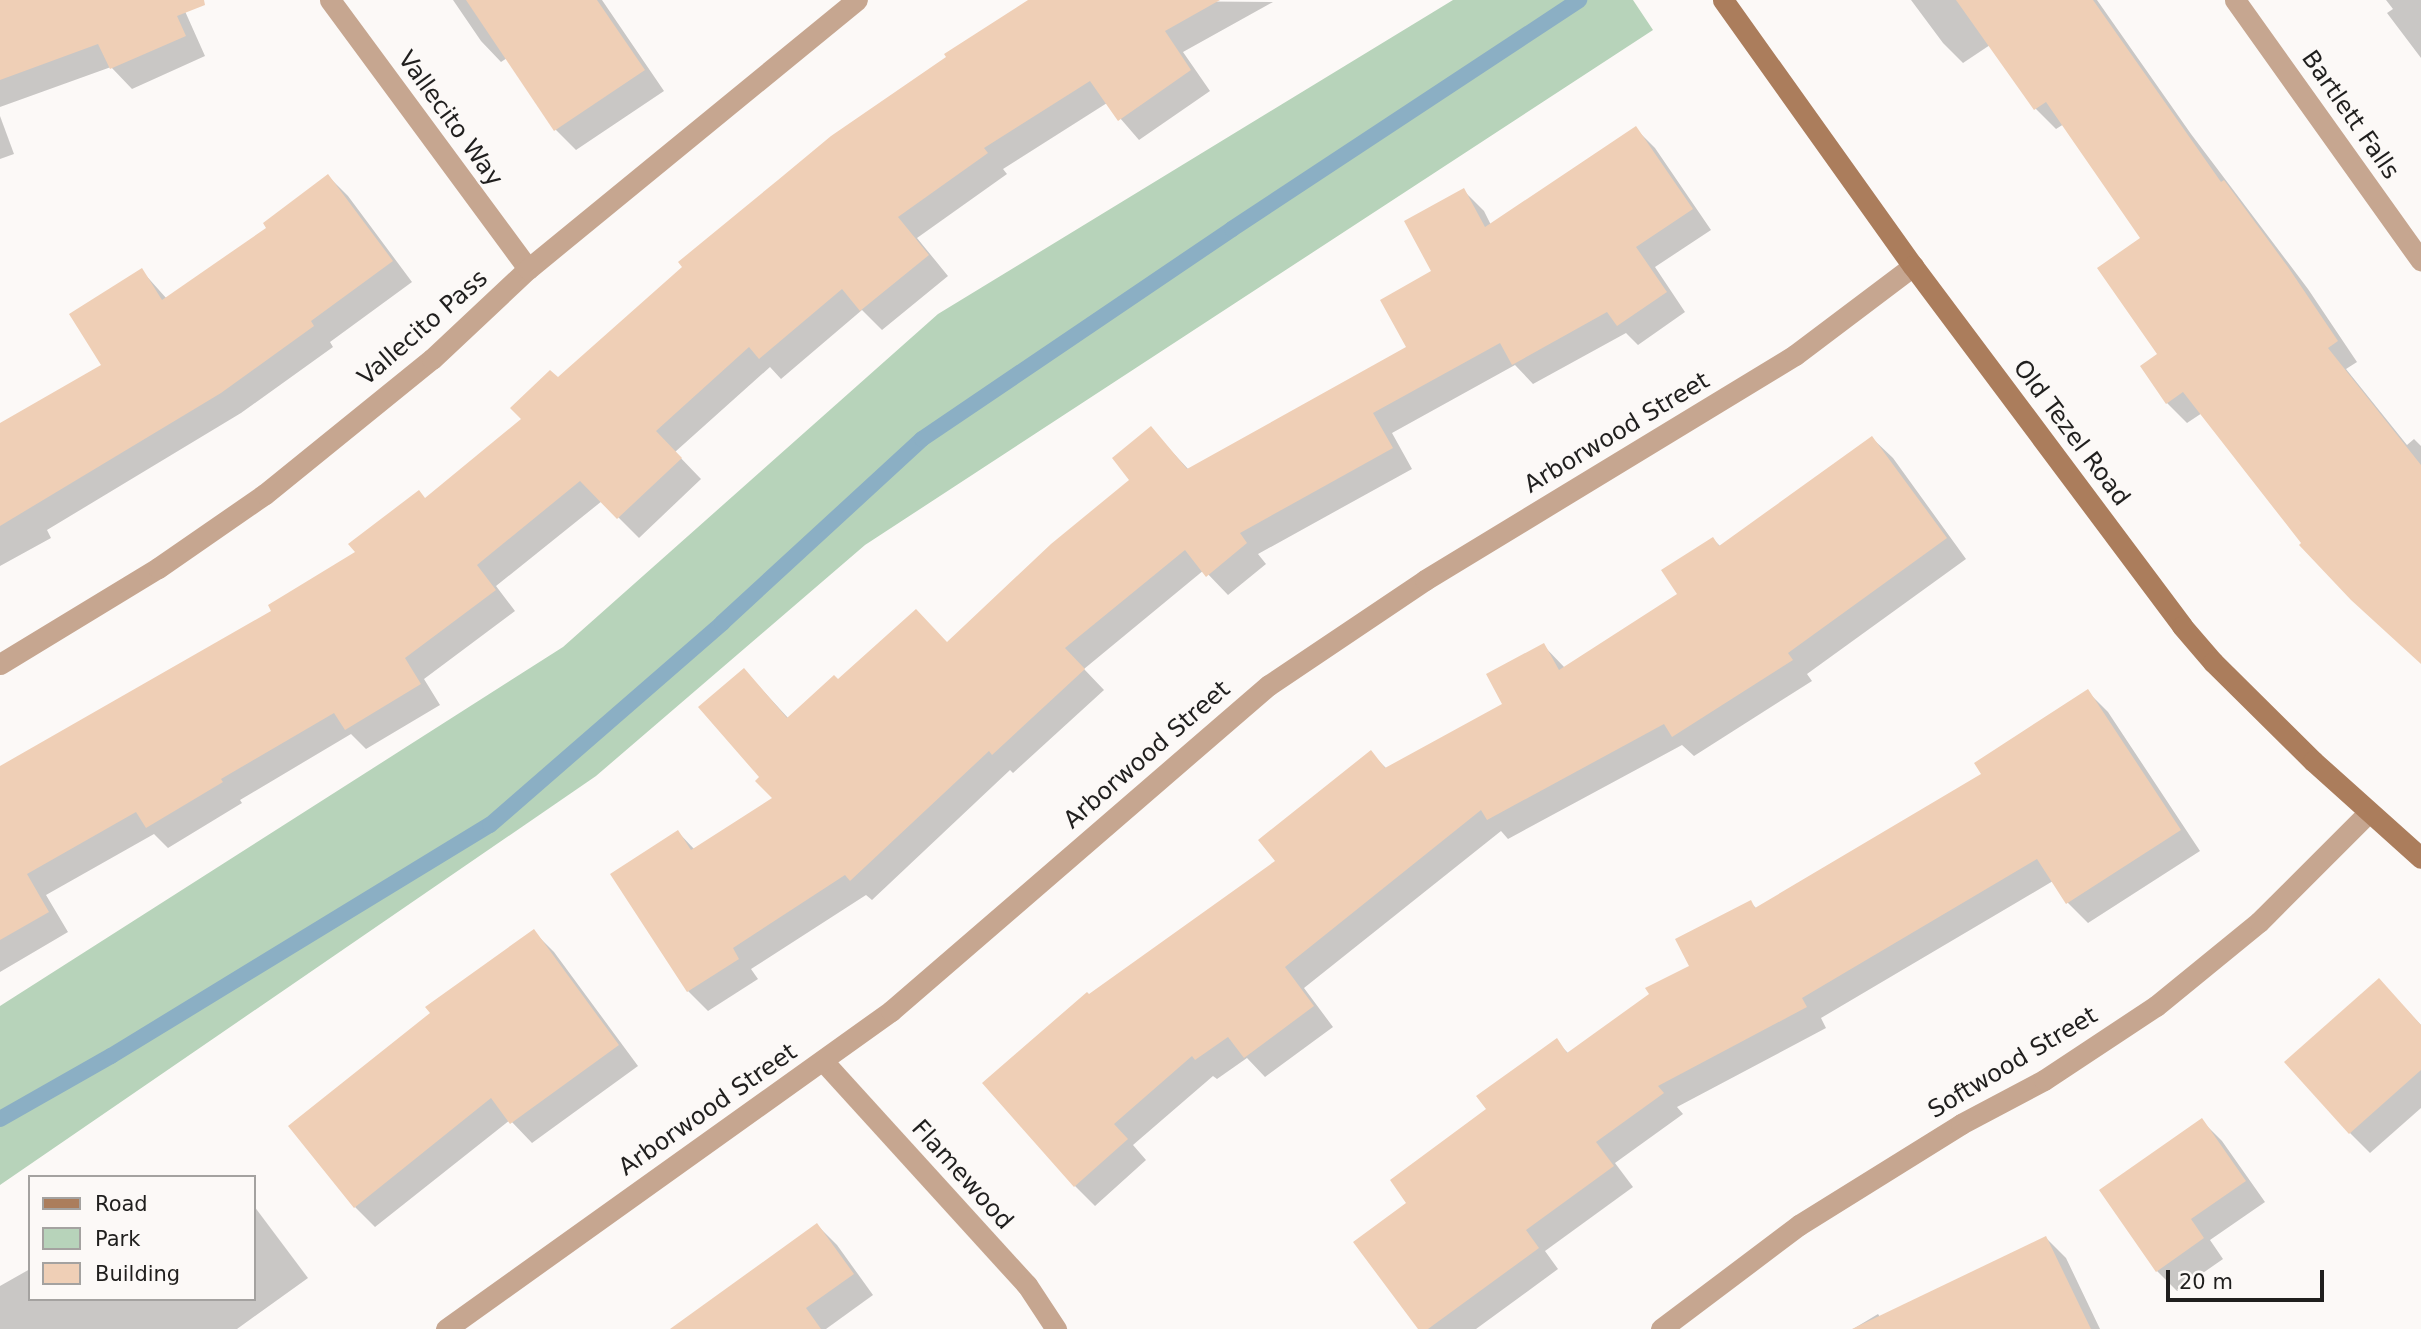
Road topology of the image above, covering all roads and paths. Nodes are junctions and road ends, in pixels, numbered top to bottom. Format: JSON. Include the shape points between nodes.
{"nodes":[{"id":1,"x":330,"y":0,"type":"edge"},
{"id":2,"x":857,"y":0,"type":"edge"},
{"id":3,"x":1723,"y":0,"type":"edge"},
{"id":4,"x":2235,"y":0,"type":"edge"},
{"id":5,"x":2421,"y":261,"type":"edge"},
{"id":6,"x":1913,"y":266,"type":"junction"},
{"id":7,"x":528,"y":269,"type":"junction"},
{"id":8,"x":0,"y":664,"type":"edge"},
{"id":9,"x":2368,"y":813,"type":"junction"},
{"id":10,"x":2421,"y":858,"type":"edge"},
{"id":11,"x":823,"y":1061,"type":"junction"},
{"id":12,"x":446,"y":1329,"type":"edge"},
{"id":13,"x":1056,"y":1329,"type":"edge"},
{"id":14,"x":1661,"y":1329,"type":"edge"}],
"edges":[{"from":1,"to":7,"type":"street","name":"Vallecito Way"},
{"from":2,"to":7,"type":"street","name":"Vallecito Pass"},
{"from":3,"to":6,"type":"street","name":"Old Tezel Road"},
{"from":4,"to":5,"type":"street","name":"Bartlett Falls"},
{"from":6,"to":9,"type":"street","name":"Old Tezel Road","via":[[2182,626]]},
{"from":6,"to":11,"type":"street","name":"Arborwood Street","via":[[1795,355],[1425,580],[1269,685],[891,1011]]},
{"from":7,"to":8,"type":"street","name":"Vallecito Pass","via":[[432,359],[265,494],[158,568]]},
{"from":9,"to":10,"type":"street","name":"Old Tezel Road"},
{"from":9,"to":14,"type":"street","name":"Softwood Street","via":[[2259,922],[2156,1006],[2044,1080],[1961,1124],[1799,1225]]},
{"from":11,"to":12,"type":"street","name":"Arborwood Street"},
{"from":11,"to":13,"type":"street","name":"Flamewood","via":[[1027,1285]]}]}
